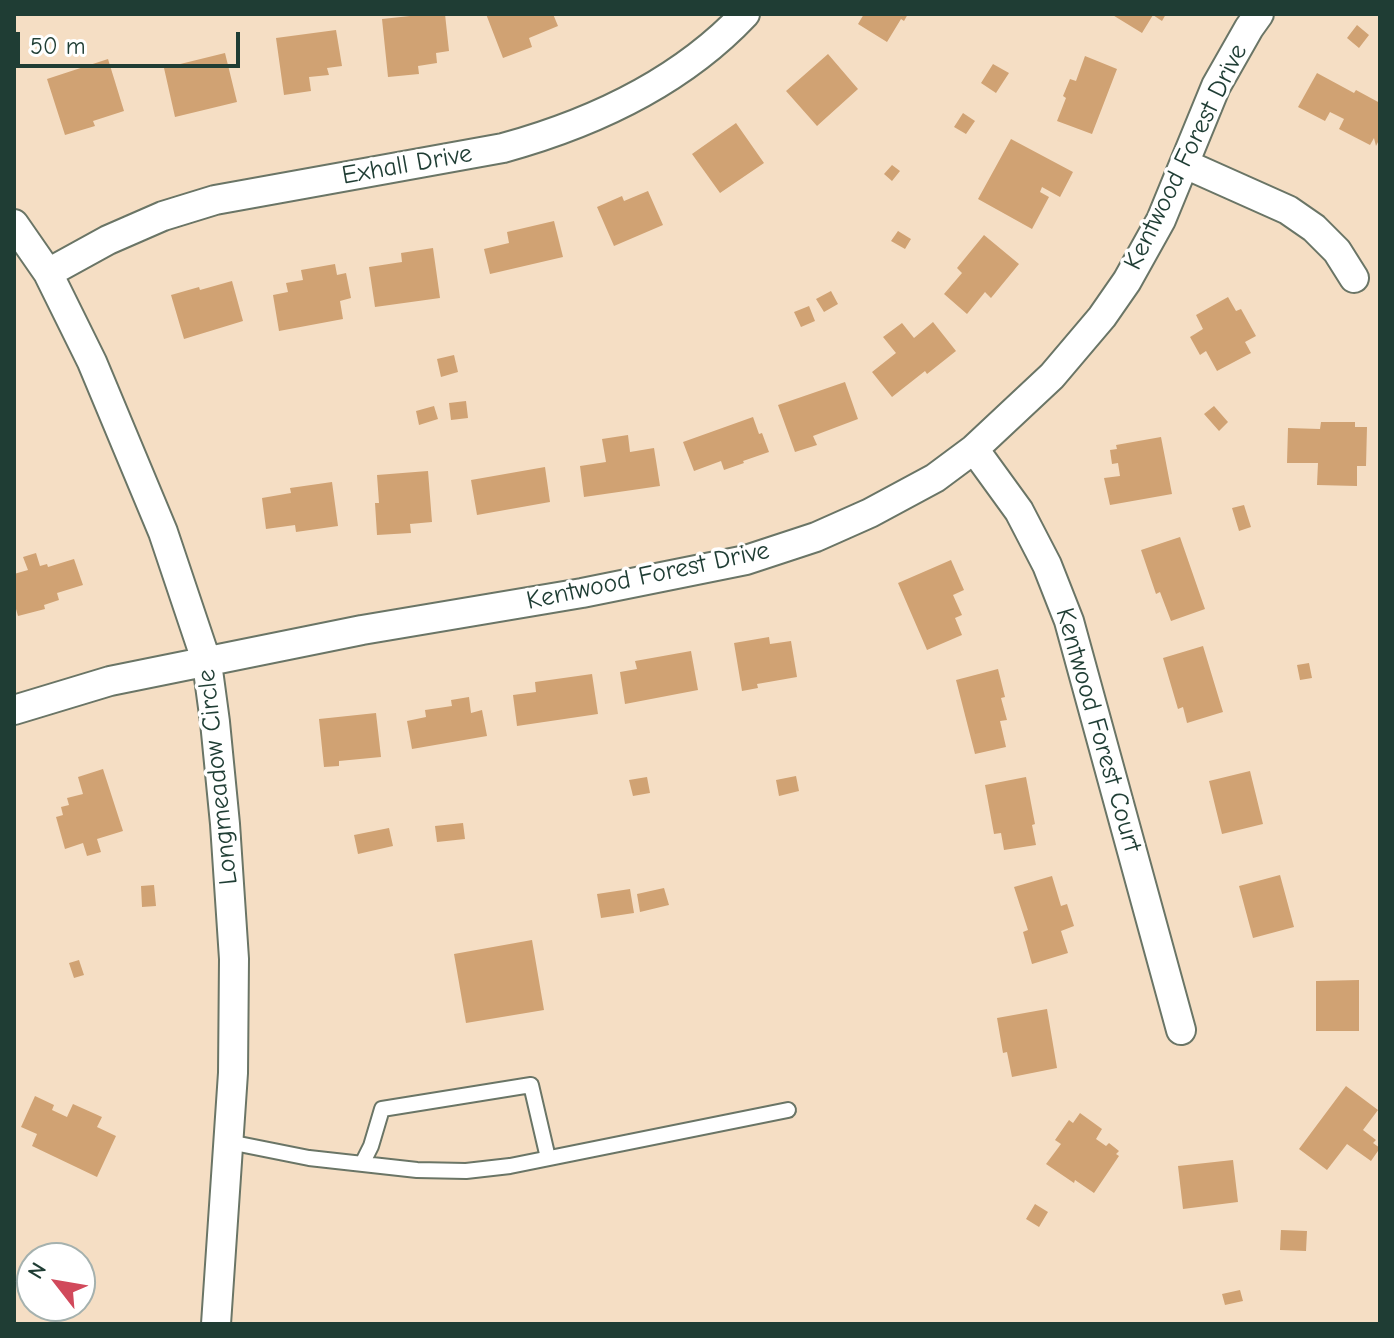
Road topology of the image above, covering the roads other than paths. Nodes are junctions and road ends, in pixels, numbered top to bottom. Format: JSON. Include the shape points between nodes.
{"nodes":[{"id":1,"x":745,"y":14,"type":"edge"},
{"id":2,"x":1259,"y":14,"type":"edge"},
{"id":3,"x":1185,"y":164,"type":"junction"},
{"id":4,"x":14,"y":224,"type":"edge"},
{"id":5,"x":48,"y":273,"type":"junction"},
{"id":6,"x":1354,"y":278,"type":"dead end"},
{"id":7,"x":974,"y":449,"type":"junction"},
{"id":8,"x":207,"y":663,"type":"junction"},
{"id":9,"x":14,"y":710,"type":"edge"},
{"id":10,"x":1181,"y":1030,"type":"dead end"},
{"id":11,"x":788,"y":1110,"type":"dead end"},
{"id":12,"x":229,"y":1142,"type":"junction"},
{"id":13,"x":548,"y":1158,"type":"junction"},
{"id":14,"x":362,"y":1164,"type":"junction"},
{"id":15,"x":216,"y":1324,"type":"edge"}],
"edges":[{"from":1,"to":5,"type":"street","name":"Exhall Drive","via":[[650,90],[550,135],[215,200],[108,240]]},
{"from":2,"to":3,"type":"street","name":"Kentwood Forest Drive","via":[[1216,86]]},
{"from":3,"to":6,"type":"street","via":[[1306,222],[1337,251]]},
{"from":3,"to":7,"type":"street","name":"Kentwood Forest Drive","via":[[1161,220],[1102,317],[1052,376]]},
{"from":4,"to":5,"type":"street","name":"Longmeadow Circle"},
{"from":5,"to":8,"type":"street","name":"Longmeadow Circle","via":[[92,362],[163,532]]},
{"from":7,"to":8,"type":"street","name":"Kentwood Forest Drive","via":[[935,478],[870,513],[746,560]]},
{"from":7,"to":10,"type":"street","name":"Kentwood Forest Court","via":[[1019,511],[1069,621]]},
{"from":8,"to":9,"type":"street","name":"Kentwood Forest Drive","via":[[110,681]]},
{"from":8,"to":12,"type":"street","name":"Longmeadow Circle","via":[[234,959]]},
{"from":11,"to":13,"type":"lane"},
{"from":12,"to":14,"type":"lane"},
{"from":12,"to":15,"type":"street","name":"Longmeadow Circle"},
{"from":13,"to":14,"type":"lane","via":[[466,1171]]},
{"from":13,"to":14,"type":"lane","via":[[531,1085],[382,1109]]}]}
